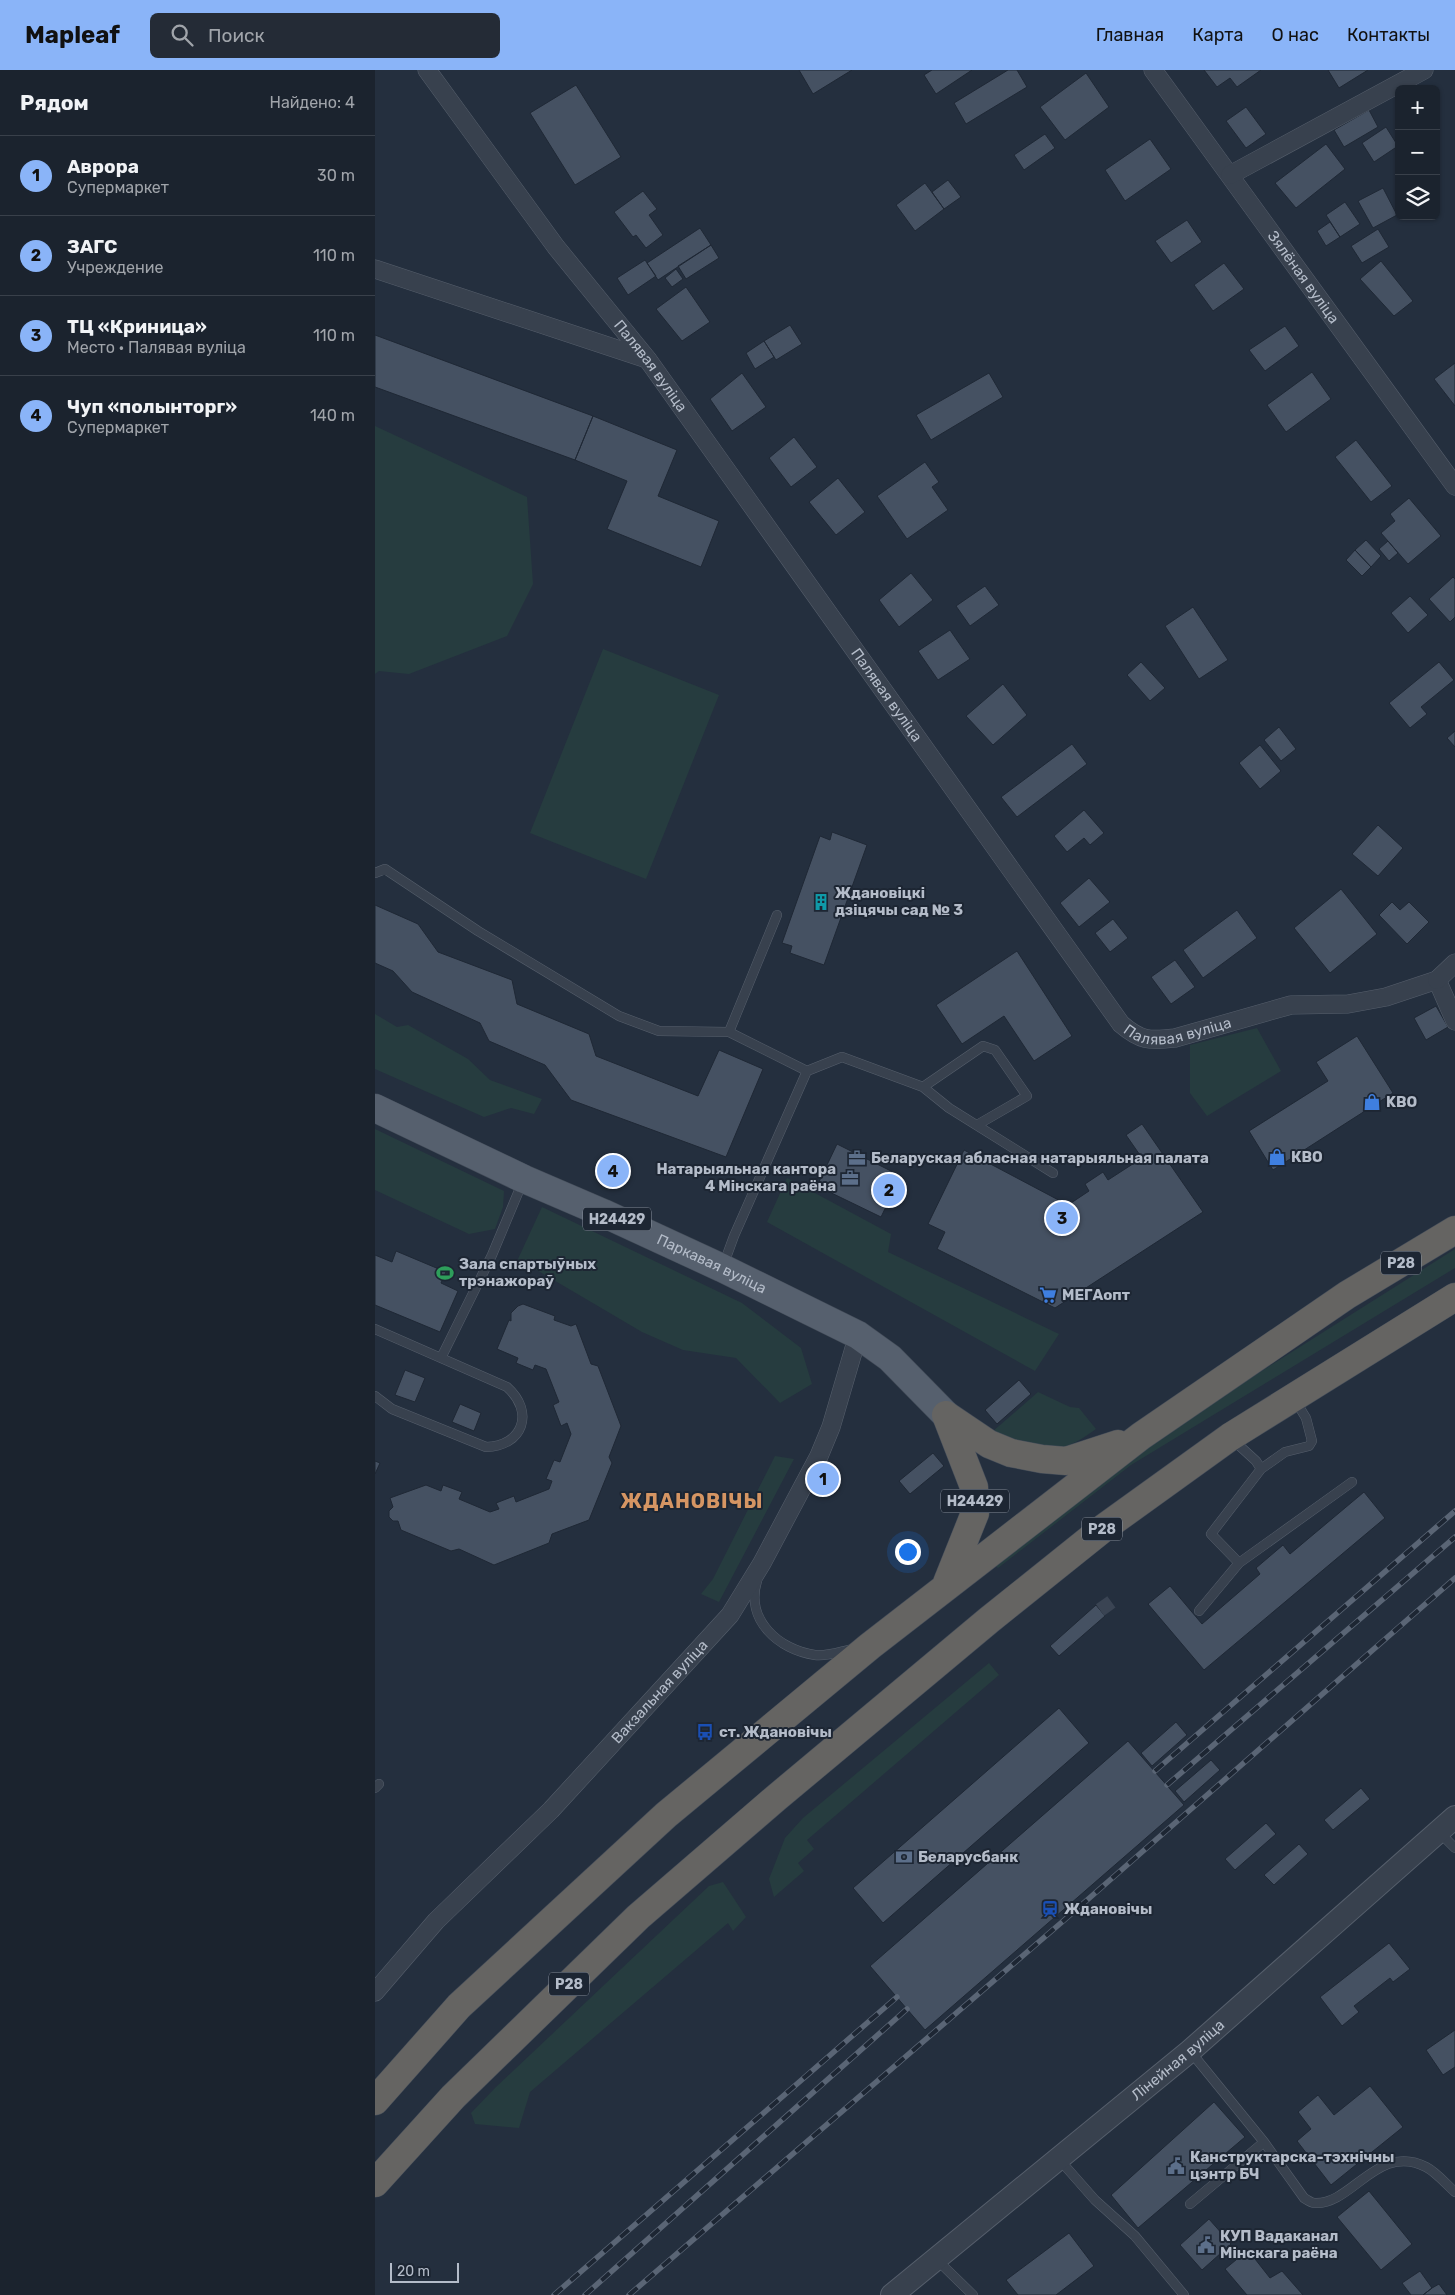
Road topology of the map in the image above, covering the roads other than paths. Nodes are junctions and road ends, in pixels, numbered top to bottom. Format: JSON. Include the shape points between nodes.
{"nodes":[{"id":1,"x":427,"y":70,"type":"edge"},
{"id":2,"x":1153,"y":70,"type":"edge"},
{"id":3,"x":1424,"y":70,"type":"edge"},
{"id":4,"x":1230,"y":175,"type":"junction"},
{"id":5,"x":375,"y":269,"type":"edge"},
{"id":6,"x":648,"y":360,"type":"junction"},
{"id":7,"x":1455,"y":486,"type":"edge"},
{"id":8,"x":375,"y":873,"type":"edge"},
{"id":9,"x":777,"y":915,"type":"dead end"},
{"id":10,"x":1455,"y":963,"type":"edge"},
{"id":11,"x":1437,"y":980,"type":"junction"},
{"id":12,"x":1455,"y":1021,"type":"edge"},
{"id":13,"x":729,"y":1032,"type":"junction"},
{"id":14,"x":807,"y":1071,"type":"junction"},
{"id":15,"x":923,"y":1087,"type":"junction"},
{"id":16,"x":375,"y":1108,"type":"edge"},
{"id":17,"x":977,"y":1125,"type":"junction"},
{"id":18,"x":1053,"y":1173,"type":"dead end"},
{"id":19,"x":524,"y":1179,"type":"junction"},
{"id":20,"x":1455,"y":1230,"type":"edge"},
{"id":21,"x":722,"y":1268,"type":"junction"},
{"id":22,"x":1455,"y":1297,"type":"edge"},
{"id":23,"x":375,"y":1329,"type":"edge"},
{"id":24,"x":858,"y":1335,"type":"junction"},
{"id":25,"x":441,"y":1358,"type":"junction"},
{"id":26,"x":375,"y":1396,"type":"edge"},
{"id":27,"x":1293,"y":1397,"type":"junction"},
{"id":28,"x":947,"y":1415,"type":"junction"},
{"id":29,"x":1141,"y":1436,"type":"junction"},
{"id":30,"x":1230,"y":1438,"type":"junction"},
{"id":31,"x":1261,"y":1469,"type":"junction"},
{"id":32,"x":1352,"y":1482,"type":"dead end"},
{"id":33,"x":763,"y":1563,"type":"junction"},
{"id":34,"x":1239,"y":1563,"type":"junction"},
{"id":35,"x":946,"y":1586,"type":"junction"},
{"id":36,"x":1199,"y":1611,"type":"dead end"},
{"id":37,"x":871,"y":1646,"type":"junction"},
{"id":38,"x":1455,"y":1817,"type":"edge"},
{"id":39,"x":1437,"y":1831,"type":"junction"},
{"id":40,"x":1455,"y":1848,"type":"edge"},
{"id":41,"x":375,"y":1992,"type":"edge"},
{"id":42,"x":1190,"y":2051,"type":"junction"},
{"id":43,"x":375,"y":2101,"type":"edge"},
{"id":44,"x":1264,"y":2142,"type":"junction"},
{"id":45,"x":1058,"y":2158,"type":"junction"},
{"id":46,"x":375,"y":2183,"type":"edge"},
{"id":47,"x":1455,"y":2192,"type":"edge"},
{"id":48,"x":1190,"y":2204,"type":"dead end"},
{"id":49,"x":936,"y":2258,"type":"junction"},
{"id":50,"x":892,"y":2295,"type":"edge"},
{"id":51,"x":973,"y":2295,"type":"edge"},
{"id":52,"x":1184,"y":2295,"type":"edge"}],
"edges":[{"from":1,"to":6,"type":"street","name":"Палявая вуліца","via":[[556,247]]},
{"from":2,"to":4,"type":"street","name":"Зялёная вуліца"},
{"from":3,"to":4,"type":"street"},
{"from":4,"to":7,"type":"street","name":"Зялёная вуліца"},
{"from":5,"to":6,"type":"street"},
{"from":6,"to":11,"type":"street","name":"Палявая вуліца","via":[[1115,1016],[1136,1037],[1175,1038],[1291,1004],[1386,998]]},
{"from":8,"to":13,"type":"lane","via":[[385,869],[478,931],[619,1016],[659,1031]]},
{"from":9,"to":13,"type":"lane"},
{"from":10,"to":11,"type":"street"},
{"from":11,"to":12,"type":"street"},
{"from":13,"to":14,"type":"lane"},
{"from":14,"to":15,"type":"lane","via":[[842,1057]]},
{"from":14,"to":21,"type":"lane"},
{"from":15,"to":17,"type":"lane"},
{"from":15,"to":17,"type":"lane","via":[[983,1046],[995,1050],[1027,1096]]},
{"from":16,"to":19,"type":"main road","name":"Паркавая вуліца","number":"Н24429"},
{"from":17,"to":18,"type":"lane"},
{"from":19,"to":21,"type":"main road","name":"Паркавая вуліца","number":"Н24429"},
{"from":19,"to":25,"type":"lane","via":[[492,1254]]},
{"from":20,"to":29,"type":"highway","number":"Р28","via":[[1347,1295]]},
{"from":21,"to":24,"type":"main road","name":"Паркавая вуліца","number":"Н24429"},
{"from":22,"to":27,"type":"highway","number":"Р28"},
{"from":23,"to":25,"type":"lane"},
{"from":24,"to":28,"type":"main road","name":"Паркавая вуліца","number":"Н24429","via":[[890,1358]]},
{"from":24,"to":33,"type":"street","name":"Вакзальная вуліца","via":[[831,1427]]},
{"from":25,"to":26,"type":"lane","via":[[507,1387],[517,1396],[522,1405],[521,1426],[516,1435],[497,1446],[478,1445],[392,1409]]},
{"from":27,"to":30,"type":"highway","number":"Р28"},
{"from":27,"to":31,"type":"lane","via":[[1306,1418],[1312,1441],[1309,1446],[1285,1452]]},
{"from":28,"to":29,"type":"highway","number":"Н24429","via":[[989,1444],[1011,1454],[1042,1460],[1066,1461]]},
{"from":28,"to":35,"type":"highway","number":"Н24429","via":[[974,1487],[975,1513]]},
{"from":29,"to":35,"type":"highway","number":"Р28"},
{"from":30,"to":31,"type":"lane"},
{"from":30,"to":46,"type":"highway","number":"Р28","via":[[1105,1527],[989,1620],[638,1917],[459,2090]]},
{"from":31,"to":34,"type":"lane","via":[[1211,1534]]},
{"from":32,"to":34,"type":"lane"},
{"from":33,"to":37,"type":"lane","via":[[754,1603],[769,1633],[780,1643],[817,1656]]},
{"from":33,"to":41,"type":"street","name":"Вакзальная вуліца","via":[[730,1615],[551,1810],[436,1921]]},
{"from":34,"to":36,"type":"lane"},
{"from":35,"to":37,"type":"highway","number":"Р28"},
{"from":37,"to":43,"type":"highway","number":"Р28","via":[[666,1815],[459,2006]]},
{"from":38,"to":39,"type":"street","name":"Лінейная вуліца"},
{"from":39,"to":40,"type":"lane"},
{"from":39,"to":42,"type":"street","name":"Лінейная вуліца"},
{"from":42,"to":44,"type":"lane"},
{"from":42,"to":45,"type":"street","name":"Лінейная вуліца"},
{"from":44,"to":47,"type":"lane","via":[[1304,2198],[1315,2203],[1334,2198],[1385,2164],[1410,2161],[1427,2167]]},
{"from":44,"to":48,"type":"lane"},
{"from":45,"to":49,"type":"street","name":"Лінейная вуліца"},
{"from":45,"to":52,"type":"lane","via":[[1095,2200],[1135,2236]]},
{"from":49,"to":50,"type":"street","name":"Лінейная вуліца"},
{"from":49,"to":51,"type":"lane"}]}
